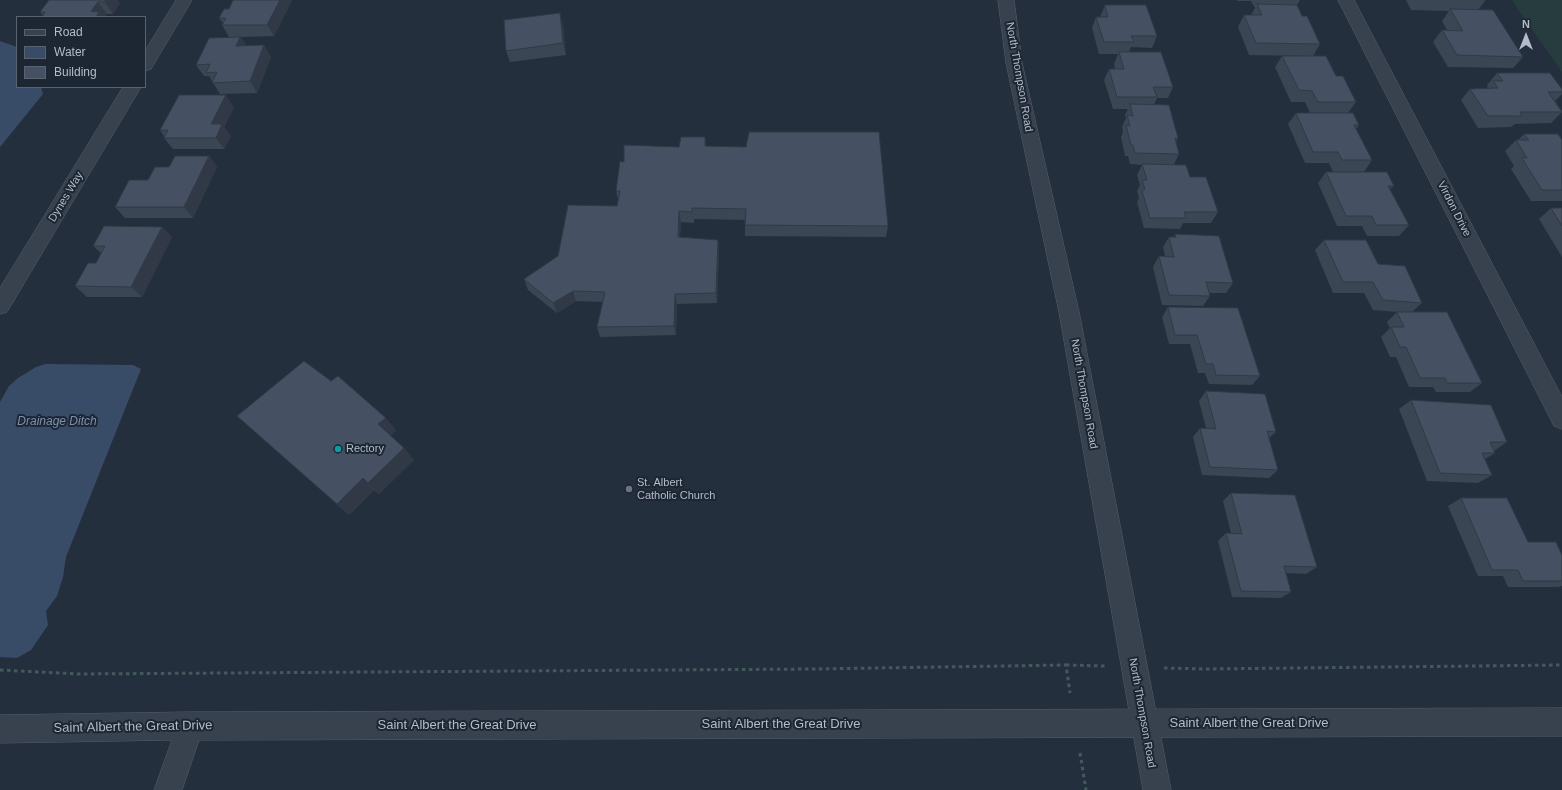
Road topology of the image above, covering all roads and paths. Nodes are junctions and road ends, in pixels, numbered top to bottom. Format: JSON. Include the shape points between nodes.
{"nodes":[{"id":1,"x":184,"y":0,"type":"edge"},
{"id":2,"x":1006,"y":0,"type":"edge"},
{"id":3,"x":1346,"y":0,"type":"edge"},
{"id":4,"x":146,"y":63,"type":"edge"},
{"id":5,"x":131,"y":88,"type":"edge"},
{"id":6,"x":0,"y":306,"type":"edge"},
{"id":7,"x":1562,"y":419,"type":"edge"},
{"id":8,"x":1066,"y":665,"type":"junction"},
{"id":9,"x":1562,"y":665,"type":"edge"},
{"id":10,"x":1134,"y":667,"type":"junction"},
{"id":11,"x":0,"y":670,"type":"edge"},
{"id":12,"x":1562,"y":722,"type":"edge"},
{"id":13,"x":1075,"y":723,"type":"junction"},
{"id":14,"x":1144,"y":723,"type":"junction"},
{"id":15,"x":190,"y":726,"type":"junction"},
{"id":16,"x":0,"y":729,"type":"edge"},
{"id":17,"x":168,"y":790,"type":"edge"},
{"id":18,"x":1086,"y":790,"type":"edge"},
{"id":19,"x":1156,"y":790,"type":"edge"}],
"edges":[{"from":1,"to":4,"type":"street"},
{"from":2,"to":10,"type":"street","name":"North Thompson Road","via":[[1014,62],[1069,312]]},
{"from":3,"to":7,"type":"street","name":"Virdon Drive"},
{"from":5,"to":6,"type":"street","name":"Dynes Way"},
{"from":8,"to":10,"type":"path"},
{"from":8,"to":11,"type":"path","via":[[87,674]]},
{"from":8,"to":13,"type":"path"},
{"from":9,"to":10,"type":"path","via":[[1205,669]]},
{"from":10,"to":14,"type":"street","name":"North Thompson Road"},
{"from":12,"to":14,"type":"street","name":"Saint Albert the Great Drive"},
{"from":13,"to":14,"type":"street","name":"Saint Albert the Great Drive"},
{"from":13,"to":15,"type":"street","name":"Saint Albert the Great Drive"},
{"from":13,"to":18,"type":"path"},
{"from":14,"to":19,"type":"street","name":"North Thompson Road"},
{"from":15,"to":16,"type":"street","name":"Saint Albert the Great Drive"},
{"from":15,"to":17,"type":"street"}]}
